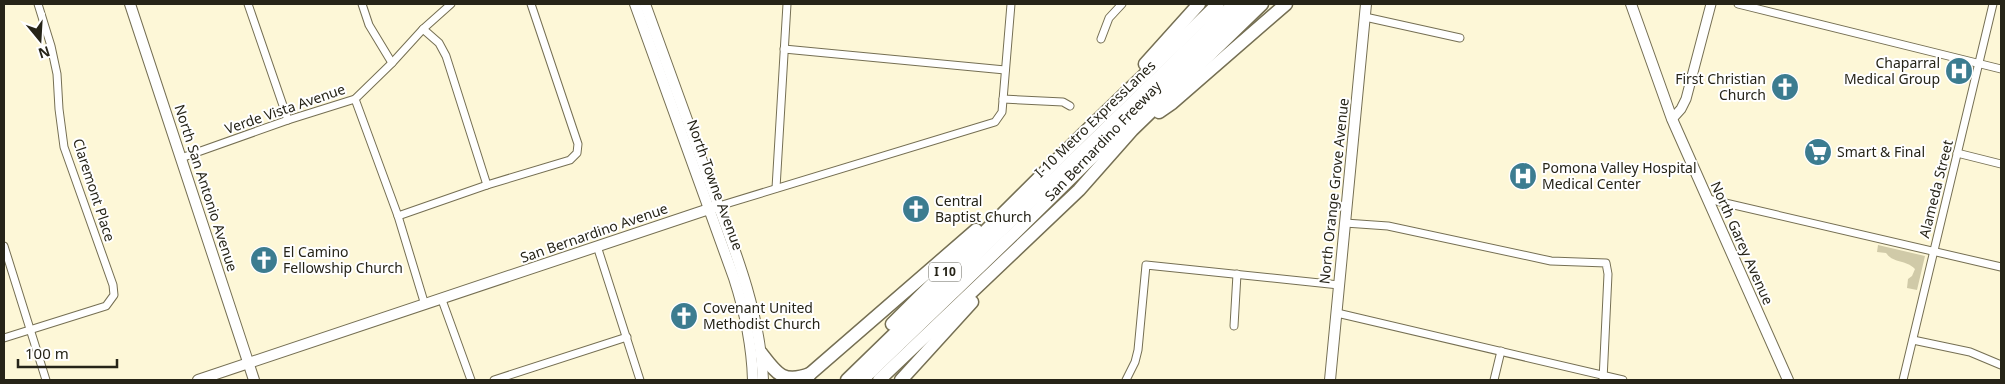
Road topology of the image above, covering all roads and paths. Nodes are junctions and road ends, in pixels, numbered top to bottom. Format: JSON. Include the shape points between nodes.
{"nodes":[{"id":1,"x":38,"y":4,"type":"edge"},
{"id":2,"x":130,"y":4,"type":"edge"},
{"id":3,"x":248,"y":4,"type":"edge"},
{"id":4,"x":362,"y":4,"type":"edge"},
{"id":5,"x":451,"y":4,"type":"edge"},
{"id":6,"x":530,"y":4,"type":"edge"},
{"id":7,"x":635,"y":4,"type":"edge"},
{"id":8,"x":644,"y":4,"type":"edge"},
{"id":9,"x":787,"y":4,"type":"edge"},
{"id":10,"x":1011,"y":4,"type":"edge"},
{"id":11,"x":1122,"y":4,"type":"edge"},
{"id":12,"x":1198,"y":4,"type":"edge"},
{"id":13,"x":1218,"y":4,"type":"edge"},
{"id":14,"x":1234,"y":4,"type":"edge"},
{"id":15,"x":1248,"y":4,"type":"edge"},
{"id":16,"x":1262,"y":4,"type":"edge"},
{"id":17,"x":1286,"y":4,"type":"edge"},
{"id":18,"x":1366,"y":4,"type":"edge"},
{"id":19,"x":1631,"y":4,"type":"edge"},
{"id":20,"x":1711,"y":4,"type":"edge"},
{"id":21,"x":1738,"y":4,"type":"edge"},
{"id":22,"x":1993,"y":4,"type":"edge"},
{"id":23,"x":1365,"y":17,"type":"junction"},
{"id":24,"x":423,"y":28,"type":"junction"},
{"id":25,"x":1101,"y":38,"type":"dead end"},
{"id":26,"x":1460,"y":38,"type":"dead end"},
{"id":27,"x":784,"y":49,"type":"junction"},
{"id":28,"x":392,"y":63,"type":"junction"},
{"id":29,"x":1978,"y":64,"type":"junction"},
{"id":30,"x":2001,"y":69,"type":"edge"},
{"id":31,"x":1005,"y":70,"type":"junction"},
{"id":32,"x":355,"y":99,"type":"junction"},
{"id":33,"x":1003,"y":99,"type":"junction"},
{"id":34,"x":1070,"y":106,"type":"dead end"},
{"id":35,"x":1672,"y":118,"type":"junction"},
{"id":36,"x":288,"y":120,"type":"junction"},
{"id":37,"x":1132,"y":130,"type":"junction"},
{"id":38,"x":1082,"y":135,"type":"junction"},
{"id":39,"x":1957,"y":153,"type":"junction"},
{"id":40,"x":181,"y":158,"type":"junction"},
{"id":41,"x":1054,"y":164,"type":"junction"},
{"id":42,"x":2001,"y":164,"type":"edge"},
{"id":43,"x":488,"y":185,"type":"junction"},
{"id":44,"x":776,"y":188,"type":"junction"},
{"id":45,"x":1079,"y":190,"type":"junction"},
{"id":46,"x":1708,"y":198,"type":"junction"},
{"id":47,"x":714,"y":207,"type":"junction"},
{"id":48,"x":398,"y":216,"type":"junction"},
{"id":49,"x":1345,"y":223,"type":"junction"},
{"id":50,"x":4,"y":246,"type":"edge"},
{"id":51,"x":597,"y":246,"type":"junction"},
{"id":52,"x":1934,"y":251,"type":"junction"},
{"id":53,"x":2001,"y":267,"type":"edge"},
{"id":54,"x":1237,"y":274,"type":"junction"},
{"id":55,"x":1339,"y":285,"type":"junction"},
{"id":56,"x":442,"y":300,"type":"junction"},
{"id":57,"x":425,"y":305,"type":"junction"},
{"id":58,"x":1337,"y":313,"type":"junction"},
{"id":59,"x":1234,"y":326,"type":"dead end"},
{"id":60,"x":31,"y":329,"type":"junction"},
{"id":61,"x":626,"y":337,"type":"junction"},
{"id":62,"x":4,"y":338,"type":"edge"},
{"id":63,"x":1913,"y":340,"type":"junction"},
{"id":64,"x":1501,"y":351,"type":"junction"},
{"id":65,"x":761,"y":353,"type":"junction"},
{"id":66,"x":249,"y":363,"type":"junction"},
{"id":67,"x":2001,"y":365,"type":"edge"},
{"id":68,"x":806,"y":377,"type":"edge"},
{"id":69,"x":1603,"y":378,"type":"edge"},
{"id":70,"x":46,"y":380,"type":"edge"},
{"id":71,"x":198,"y":380,"type":"edge"},
{"id":72,"x":254,"y":380,"type":"edge"},
{"id":73,"x":471,"y":380,"type":"edge"},
{"id":74,"x":494,"y":380,"type":"edge"},
{"id":75,"x":640,"y":380,"type":"edge"},
{"id":76,"x":753,"y":380,"type":"edge"},
{"id":77,"x":763,"y":380,"type":"edge"},
{"id":78,"x":836,"y":380,"type":"edge"},
{"id":79,"x":847,"y":380,"type":"edge"},
{"id":80,"x":862,"y":380,"type":"edge"},
{"id":81,"x":879,"y":380,"type":"edge"},
{"id":82,"x":900,"y":380,"type":"edge"},
{"id":83,"x":1126,"y":380,"type":"edge"},
{"id":84,"x":1330,"y":380,"type":"edge"},
{"id":85,"x":1494,"y":380,"type":"edge"},
{"id":86,"x":1623,"y":380,"type":"edge"},
{"id":87,"x":1788,"y":380,"type":"edge"},
{"id":88,"x":1903,"y":380,"type":"edge"}],
"edges":[{"from":1,"to":60,"type":"street","name":"Claremont Place","via":[[52,46],[64,147],[114,295],[106,306]]},
{"from":2,"to":40,"type":"main road","name":"North San Antonio Avenue"},
{"from":3,"to":36,"type":"street"},
{"from":4,"to":28,"type":"street","via":[[369,25]]},
{"from":5,"to":24,"type":"street","name":"Verde Vista Avenue"},
{"from":6,"to":43,"type":"street","via":[[578,144],[577,153],[570,160]]},
{"from":7,"to":47,"type":"main road","name":"North Towne Avenue"},
{"from":8,"to":47,"type":"main road","name":"North Towne Avenue"},
{"from":9,"to":27,"type":"street"},
{"from":10,"to":31,"type":"street"},
{"from":11,"to":25,"type":"street","via":[[1110,18]]},
{"from":12,"to":38,"type":"highway"},
{"from":13,"to":38,"type":"highway","name":"San Bernardino Freeway","number":"I 10"},
{"from":14,"to":79,"type":"highway","name":"I-10 Metro ExpressLanes"},
{"from":15,"to":80,"type":"highway","name":"I-10 Metro ExpressLanes"},
{"from":16,"to":37,"type":"highway","name":"San Bernardino Freeway","number":"I 10"},
{"from":17,"to":37,"type":"highway","via":[[1172,103]]},
{"from":18,"to":23,"type":"main road","name":"North Orange Grove Avenue"},
{"from":19,"to":35,"type":"main road","name":"North Garey Avenue"},
{"from":20,"to":35,"type":"street","via":[[1686,100]]},
{"from":21,"to":29,"type":"street"},
{"from":22,"to":29,"type":"street","name":"Alameda Street"},
{"from":23,"to":26,"type":"street"},
{"from":23,"to":49,"type":"main road","name":"North Orange Grove Avenue"},
{"from":24,"to":28,"type":"street","name":"Verde Vista Avenue"},
{"from":24,"to":43,"type":"street","via":[[439,43],[446,56]]},
{"from":27,"to":31,"type":"street"},
{"from":27,"to":44,"type":"street"},
{"from":28,"to":32,"type":"street","name":"Verde Vista Avenue"},
{"from":29,"to":30,"type":"street"},
{"from":29,"to":39,"type":"street","name":"Alameda Street"},
{"from":31,"to":33,"type":"street"},
{"from":32,"to":36,"type":"street","name":"Verde Vista Avenue"},
{"from":32,"to":48,"type":"street"},
{"from":33,"to":34,"type":"street","via":[[1063,102]]},
{"from":33,"to":44,"type":"street","name":"San Bernardino Avenue","via":[[1002,112],[995,122]]},
{"from":35,"to":46,"type":"main road","name":"North Garey Avenue"},
{"from":36,"to":40,"type":"street","name":"Verde Vista Avenue"},
{"from":37,"to":45,"type":"highway","name":"San Bernardino Freeway","number":"I 10"},
{"from":38,"to":41,"type":"highway","name":"San Bernardino Freeway","number":"I 10"},
{"from":39,"to":42,"type":"street"},
{"from":39,"to":52,"type":"street","name":"Alameda Street"},
{"from":40,"to":66,"type":"main road","name":"North San Antonio Avenue"},
{"from":41,"to":68,"type":"highway"},
{"from":41,"to":78,"type":"highway","name":"San Bernardino Freeway","number":"I 10"},
{"from":43,"to":48,"type":"street"},
{"from":44,"to":47,"type":"street","name":"San Bernardino Avenue"},
{"from":45,"to":81,"type":"highway","name":"San Bernardino Freeway","number":"I 10"},
{"from":45,"to":82,"type":"highway"},
{"from":46,"to":52,"type":"street"},
{"from":46,"to":87,"type":"main road","name":"North Garey Avenue"},
{"from":47,"to":51,"type":"main road","name":"San Bernardino Avenue"},
{"from":47,"to":65,"type":"main road","name":"North Towne Avenue","via":[[753,306]]},
{"from":47,"to":76,"type":"main road","name":"North Towne Avenue","via":[[744,308]]},
{"from":48,"to":57,"type":"street"},
{"from":49,"to":55,"type":"main road","name":"North Orange Grove Avenue"},
{"from":49,"to":69,"type":"street","via":[[1388,226],[1551,261],[1606,263]]},
{"from":50,"to":60,"type":"street"},
{"from":51,"to":56,"type":"main road","name":"San Bernardino Avenue"},
{"from":51,"to":61,"type":"street"},
{"from":52,"to":53,"type":"street"},
{"from":52,"to":63,"type":"street","name":"Alameda Street"},
{"from":54,"to":55,"type":"street"},
{"from":54,"to":59,"type":"street"},
{"from":54,"to":83,"type":"street","via":[[1146,264],[1138,350]]},
{"from":55,"to":58,"type":"main road","name":"North Orange Grove Avenue"},
{"from":56,"to":57,"type":"main road","name":"San Bernardino Avenue"},
{"from":56,"to":73,"type":"street"},
{"from":57,"to":66,"type":"main road","name":"San Bernardino Avenue"},
{"from":58,"to":64,"type":"street"},
{"from":58,"to":84,"type":"main road","name":"North Orange Grove Avenue"},
{"from":60,"to":62,"type":"street"},
{"from":60,"to":70,"type":"street"},
{"from":61,"to":74,"type":"street"},
{"from":61,"to":75,"type":"street"},
{"from":63,"to":67,"type":"street","via":[[1970,352]]},
{"from":63,"to":88,"type":"street","name":"Alameda Street"},
{"from":64,"to":69,"type":"street"},
{"from":64,"to":85,"type":"street"},
{"from":65,"to":68,"type":"highway","via":[[780,375]]},
{"from":65,"to":77,"type":"main road","name":"North Towne Avenue"},
{"from":66,"to":71,"type":"main road","name":"San Bernardino Avenue"},
{"from":66,"to":72,"type":"main road","name":"North San Antonio Avenue"},
{"from":69,"to":86,"type":"street"}]}
